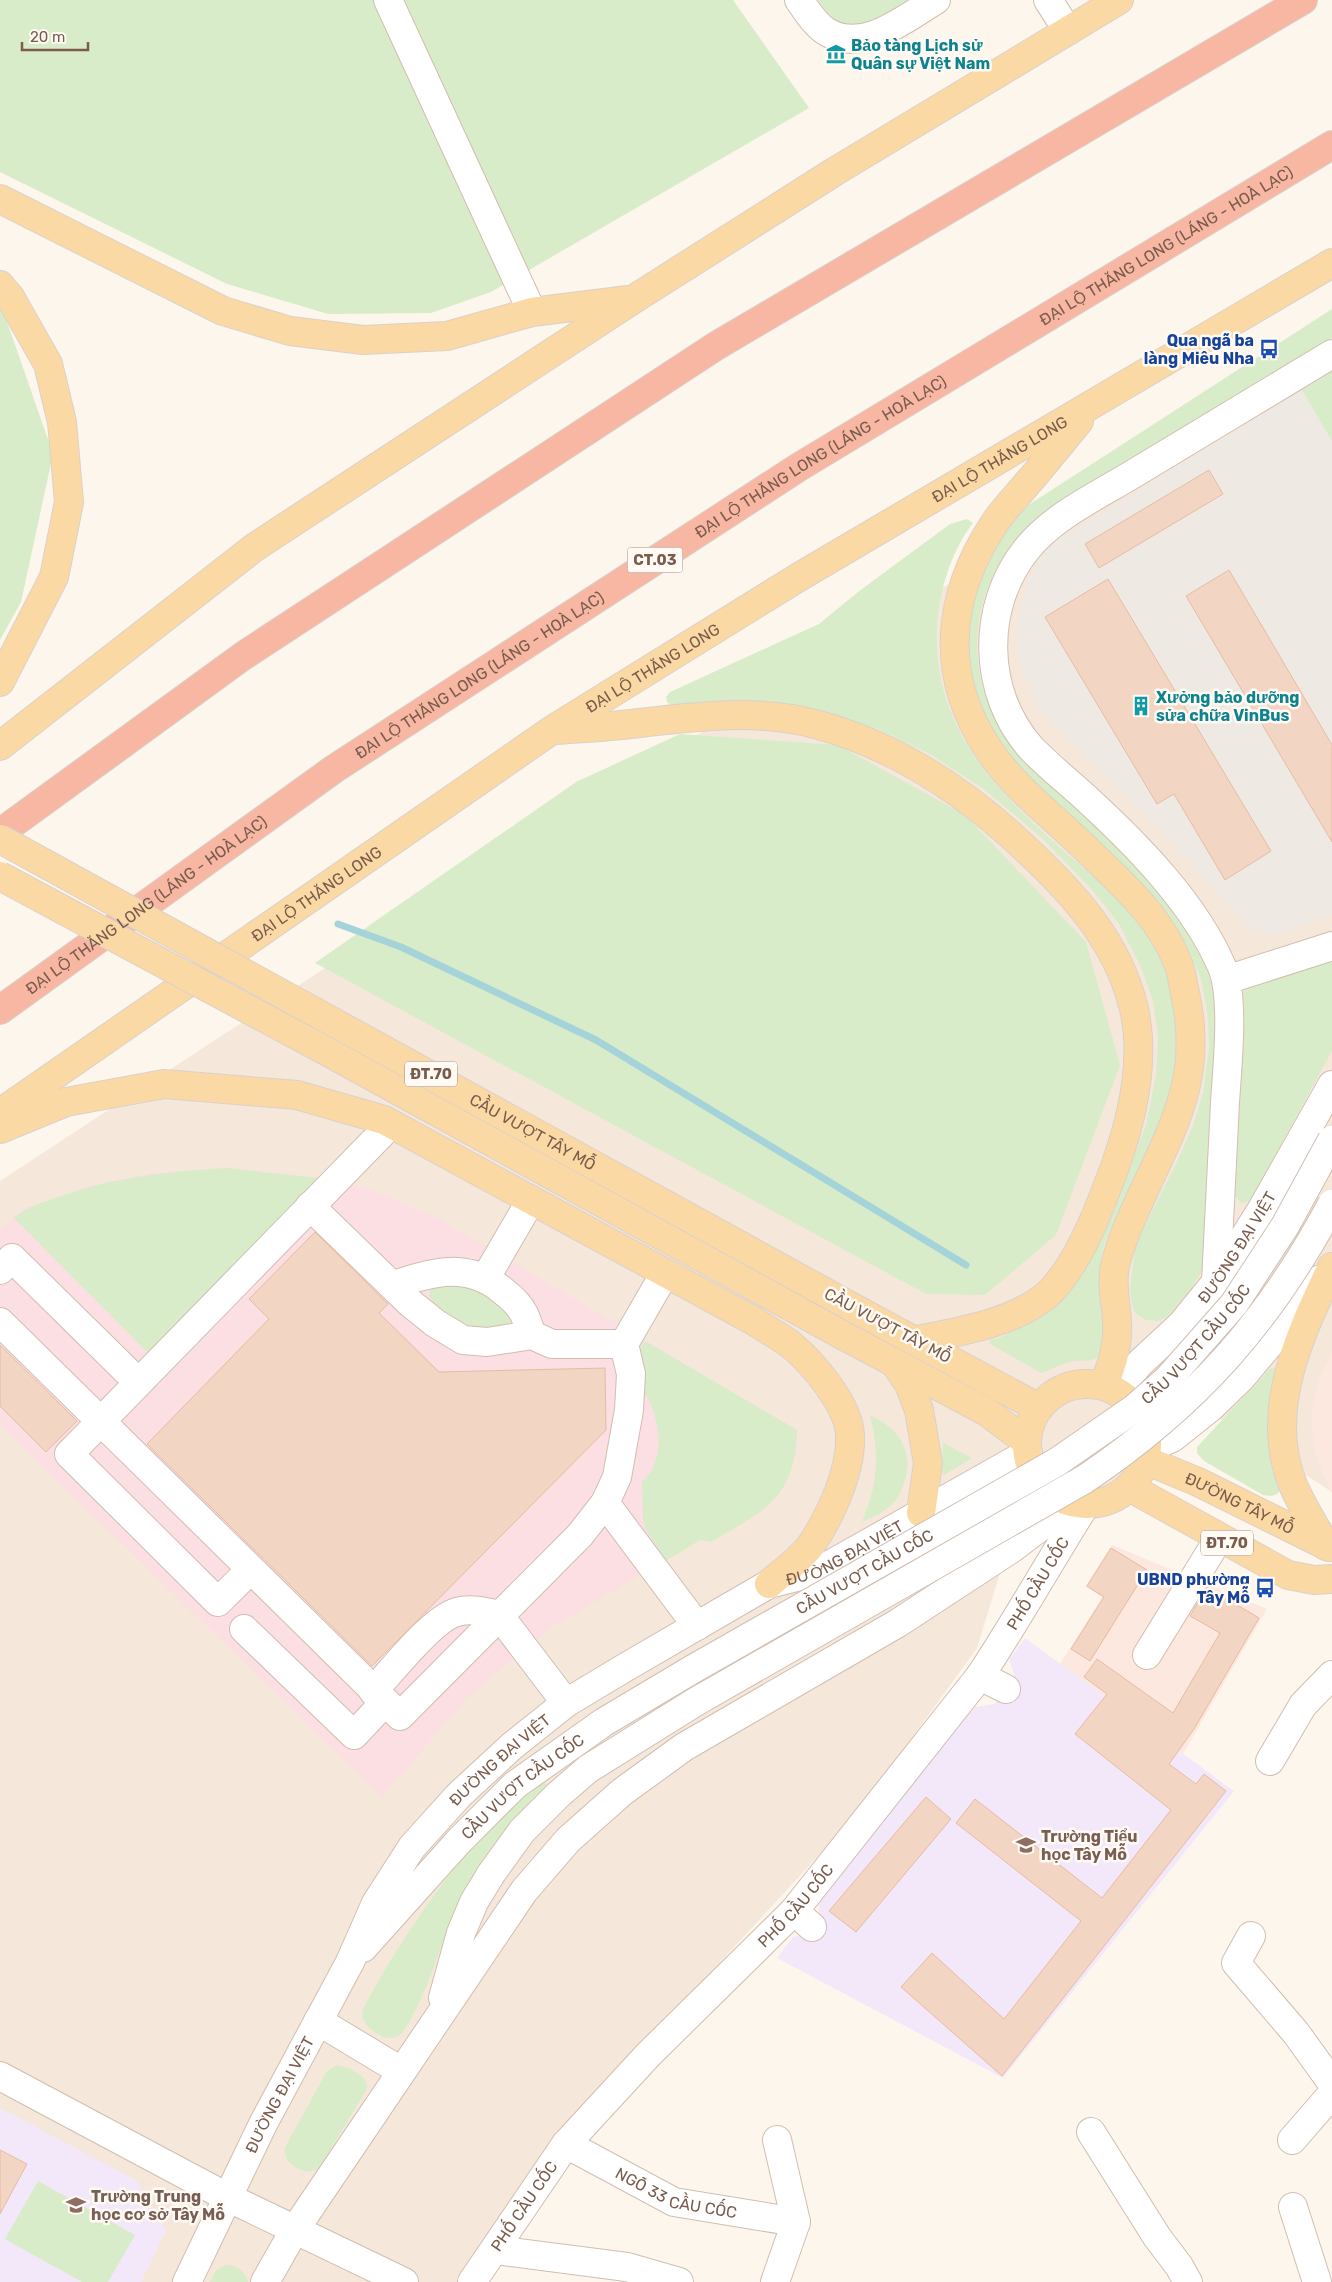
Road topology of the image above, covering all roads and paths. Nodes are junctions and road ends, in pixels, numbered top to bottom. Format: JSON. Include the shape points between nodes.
{"nodes":[{"id":1,"x":388,"y":0,"type":"edge"},
{"id":2,"x":799,"y":0,"type":"edge"},
{"id":3,"x":936,"y":0,"type":"edge"},
{"id":4,"x":1048,"y":0,"type":"edge"},
{"id":5,"x":1119,"y":0,"type":"edge"},
{"id":6,"x":1303,"y":0,"type":"edge"},
{"id":7,"x":1068,"y":30,"type":"junction"},
{"id":8,"x":1332,"y":145,"type":"edge"},
{"id":9,"x":0,"y":199,"type":"edge"},
{"id":10,"x":1332,"y":263,"type":"edge"},
{"id":11,"x":0,"y":286,"type":"edge"},
{"id":12,"x":634,"y":299,"type":"junction"},
{"id":13,"x":532,"y":312,"type":"junction"},
{"id":14,"x":1332,"y":354,"type":"edge"},
{"id":15,"x":1091,"y":407,"type":"junction"},
{"id":16,"x":0,"y":682,"type":"edge"},
{"id":17,"x":552,"y":730,"type":"junction"},
{"id":18,"x":0,"y":746,"type":"edge"},
{"id":19,"x":0,"y":833,"type":"edge"},
{"id":20,"x":0,"y":839,"type":"edge"},
{"id":21,"x":0,"y":876,"type":"edge"},
{"id":22,"x":1332,"y":946,"type":"edge"},
{"id":23,"x":1226,"y":980,"type":"junction"},
{"id":24,"x":0,"y":1010,"type":"edge"},
{"id":25,"x":1332,"y":1085,"type":"edge"},
{"id":26,"x":0,"y":1113,"type":"edge"},
{"id":27,"x":391,"y":1124,"type":"junction"},
{"id":28,"x":0,"y":1129,"type":"edge"},
{"id":29,"x":1332,"y":1140,"type":"edge"},
{"id":30,"x":531,"y":1200,"type":"junction"},
{"id":31,"x":1332,"y":1204,"type":"edge"},
{"id":32,"x":310,"y":1206,"type":"junction"},
{"id":33,"x":1332,"y":1261,"type":"edge"},
{"id":34,"x":1332,"y":1267,"type":"edge"},
{"id":35,"x":0,"y":1270,"type":"edge"},
{"id":36,"x":665,"y":1273,"type":"junction"},
{"id":37,"x":485,"y":1279,"type":"junction"},
{"id":38,"x":1216,"y":1282,"type":"junction"},
{"id":39,"x":394,"y":1285,"type":"junction"},
{"id":40,"x":0,"y":1322,"type":"edge"},
{"id":41,"x":532,"y":1335,"type":"junction"},
{"id":42,"x":917,"y":1340,"type":"junction"},
{"id":43,"x":624,"y":1344,"type":"junction"},
{"id":44,"x":894,"y":1362,"type":"junction"},
{"id":45,"x":138,"y":1382,"type":"junction"},
{"id":46,"x":1110,"y":1388,"type":"junction"},
{"id":47,"x":1039,"y":1408,"type":"junction"},
{"id":48,"x":100,"y":1421,"type":"junction"},
{"id":49,"x":1027,"y":1447,"type":"junction"},
{"id":50,"x":1146,"y":1454,"type":"junction"},
{"id":51,"x":1129,"y":1487,"type":"junction"},
{"id":52,"x":605,"y":1503,"type":"junction"},
{"id":53,"x":1080,"y":1503,"type":"junction"},
{"id":54,"x":921,"y":1513,"type":"junction"},
{"id":55,"x":1218,"y":1538,"type":"junction"},
{"id":56,"x":1329,"y":1547,"type":"edge"},
{"id":57,"x":250,"y":1570,"type":"junction"},
{"id":58,"x":1332,"y":1579,"type":"edge"},
{"id":59,"x":769,"y":1584,"type":"junction"},
{"id":60,"x":499,"y":1615,"type":"junction"},
{"id":61,"x":697,"y":1626,"type":"junction"},
{"id":62,"x":244,"y":1629,"type":"dead end"},
{"id":63,"x":1147,"y":1655,"type":"dead end"},
{"id":64,"x":1332,"y":1675,"type":"edge"},
{"id":65,"x":980,"y":1676,"type":"junction"},
{"id":66,"x":1006,"y":1689,"type":"dead end"},
{"id":67,"x":379,"y":1696,"type":"junction"},
{"id":68,"x":566,"y":1703,"type":"junction"},
{"id":69,"x":1270,"y":1761,"type":"dead end"},
{"id":70,"x":1251,"y":1936,"type":"dead end"},
{"id":71,"x":350,"y":1962,"type":"junction"},
{"id":72,"x":437,"y":2019,"type":"junction"},
{"id":73,"x":318,"y":2021,"type":"junction"},
{"id":74,"x":401,"y":2072,"type":"junction"},
{"id":75,"x":0,"y":2076,"type":"edge"},
{"id":76,"x":1332,"y":2083,"type":"edge"},
{"id":77,"x":1332,"y":2094,"type":"edge"},
{"id":78,"x":1092,"y":2132,"type":"dead end"},
{"id":79,"x":777,"y":2140,"type":"dead end"},
{"id":80,"x":1292,"y":2140,"type":"dead end"},
{"id":81,"x":566,"y":2144,"type":"junction"},
{"id":82,"x":226,"y":2197,"type":"junction"},
{"id":83,"x":1293,"y":2207,"type":"dead end"},
{"id":84,"x":796,"y":2222,"type":"junction"},
{"id":85,"x":294,"y":2231,"type":"junction"},
{"id":86,"x":495,"y":2250,"type":"junction"},
{"id":87,"x":187,"y":2282,"type":"edge"},
{"id":88,"x":265,"y":2282,"type":"edge"},
{"id":89,"x":404,"y":2282,"type":"edge"},
{"id":90,"x":472,"y":2282,"type":"edge"},
{"id":91,"x":679,"y":2282,"type":"edge"},
{"id":92,"x":775,"y":2282,"type":"edge"},
{"id":93,"x":1188,"y":2282,"type":"edge"},
{"id":94,"x":1317,"y":2282,"type":"edge"}],
"edges":[{"from":1,"to":13,"type":"street"},
{"from":2,"to":3,"type":"street","via":[[827,32],[859,39],[878,34]]},
{"from":4,"to":7,"type":"street"},
{"from":5,"to":7,"type":"main road"},
{"from":6,"to":19,"type":"highway","via":[[716,346],[243,656]]},
{"from":7,"to":12,"type":"main road","via":[[834,172]]},
{"from":8,"to":24,"type":"highway","name":"ĐẠI LỘ THĂNG LONG (LÁNG - HOÀ LẠC)","number":"CT.03","via":[[807,462],[691,537],[334,769]]},
{"from":9,"to":13,"type":"main road","via":[[223,311],[290,331],[363,340],[447,336]]},
{"from":10,"to":15,"type":"main road","name":"ĐẠI LỘ THĂNG LONG"},
{"from":11,"to":16,"type":"main road","via":[[10,297],[48,364],[62,422],[69,502],[54,577]]},
{"from":12,"to":13,"type":"main road"},
{"from":12,"to":18,"type":"main road","via":[[255,547]]},
{"from":14,"to":23,"type":"street","via":[[1042,533],[1015,567],[997,607],[994,666],[1006,708],[1018,729],[1031,747],[1169,883],[1197,918]]},
{"from":15,"to":17,"type":"main road","name":"ĐẠI LỘ THĂNG LONG","via":[[799,577]]},
{"from":15,"to":46,"type":"main road","via":[[995,522],[965,584],[954,640],[956,678],[966,711],[988,749],[1016,782],[1142,902],[1163,933],[1179,966],[1189,1009],[1192,1049],[1186,1093],[1167,1142],[1125,1230],[1114,1270],[1117,1323]]},
{"from":17,"to":26,"type":"main road","name":"ĐẠI LỘ THĂNG LONG"},
{"from":17,"to":42,"type":"main road","via":[[676,718],[736,716],[773,717],[813,724],[856,737],[905,758],[971,801],[1052,873],[1098,926],[1124,977],[1135,1012],[1138,1050],[1127,1126],[1098,1212],[1064,1275],[1046,1295],[1021,1311],[992,1322]]},
{"from":20,"to":42,"type":"main road","name":"CẦU VƯỢT TÂY MỖ","number":"ĐT.70","bridge":true},
{"from":21,"to":44,"type":"main road","name":"CẦU VƯỢT TÂY MỖ","number":"ĐT.70","bridge":true},
{"from":22,"to":23,"type":"street"},
{"from":23,"to":38,"type":"street","via":[[1229,1026]]},
{"from":25,"to":38,"type":"street","name":"ĐƯỜNG ĐẠI VIỆT","via":[[1262,1209]]},
{"from":27,"to":28,"type":"main road","via":[[297,1095],[164,1084],[66,1102]]},
{"from":27,"to":30,"type":"main road"},
{"from":27,"to":32,"type":"street"},
{"from":29,"to":71,"type":"street","name":"CẦU VƯỢT CẦU CỐC","bridge":true,"via":[[1285,1226],[1234,1304],[1168,1379],[1135,1408],[1057,1462],[604,1722],[515,1785],[459,1841]]},
{"from":30,"to":36,"type":"main road"},
{"from":30,"to":37,"type":"street"},
{"from":31,"to":72,"type":"street","name":"CẦU VƯỢT CẦU CỐC","bridge":true,"via":[[1295,1268],[1240,1344],[1215,1373],[1135,1444],[1085,1479],[697,1701],[588,1768],[558,1795],[522,1832],[474,1902],[460,1933]]},
{"from":32,"to":39,"type":"street"},
{"from":32,"to":45,"type":"street"},
{"from":33,"to":50,"type":"street","via":[[1241,1378],[1211,1407]]},
{"from":34,"to":56,"type":"main road","via":[[1309,1316],[1285,1387],[1280,1417],[1284,1453],[1293,1486]]},
{"from":35,"to":45,"type":"street","via":[[12,1258]]},
{"from":36,"to":43,"type":"street"},
{"from":36,"to":59,"type":"main road","via":[[754,1321],[790,1345],[833,1392],[844,1413],[850,1434],[848,1458],[831,1508],[810,1546]]},
{"from":37,"to":39,"type":"street","via":[[475,1273],[445,1272]]},
{"from":37,"to":41,"type":"street","via":[[512,1298],[524,1313]]},
{"from":38,"to":46,"type":"street","name":"ĐƯỜNG ĐẠI VIỆT","via":[[1182,1324]]},
{"from":39,"to":41,"type":"street","via":[[435,1323],[463,1340],[487,1342]]},
{"from":40,"to":48,"type":"street"},
{"from":41,"to":43,"type":"street","via":[[552,1344]]},
{"from":42,"to":47,"type":"main road","name":"CẦU VƯỢT TÂY MỖ","number":"ĐT.70"},
{"from":43,"to":52,"type":"street","via":[[631,1374],[629,1410],[617,1477]]},
{"from":44,"to":49,"type":"main road","name":"CẦU VƯỢT TÂY MỖ","number":"ĐT.70","via":[[987,1412]]},
{"from":44,"to":54,"type":"main road","via":[[909,1384],[920,1410],[928,1463]]},
{"from":45,"to":48,"type":"street"},
{"from":46,"to":47,"type":"main road","via":[[1085,1383],[1068,1387],[1052,1395]]},
{"from":46,"to":50,"type":"main road","via":[[1132,1403],[1143,1421],[1147,1434]]},
{"from":47,"to":49,"type":"main road","via":[[1030,1424]]},
{"from":48,"to":57,"type":"street"},
{"from":48,"to":57,"type":"street","via":[[69,1454],[218,1602]]},
{"from":49,"to":53,"type":"main road","via":[[1033,1470],[1043,1484],[1056,1496]]},
{"from":49,"to":54,"type":"street","name":"ĐƯỜNG ĐẠI VIỆT"},
{"from":50,"to":51,"type":"main road","via":[[1139,1474]]},
{"from":50,"to":56,"type":"main road","name":"ĐƯỜNG TÂY MỖ","number":"ĐT.70"},
{"from":51,"to":53,"type":"main road","via":[[1102,1502]]},
{"from":51,"to":55,"type":"main road","number":"ĐT.70"},
{"from":52,"to":60,"type":"street","via":[[580,1535]]},
{"from":52,"to":61,"type":"street"},
{"from":53,"to":65,"type":"street","name":"PHỐ CẦU CỐC","via":[[1004,1640]]},
{"from":53,"to":72,"type":"street","via":[[906,1618],[684,1748],[622,1792],[568,1840],[524,1891]]},
{"from":54,"to":59,"type":"street","name":"ĐƯỜNG ĐẠI VIỆT","via":[[816,1572]]},
{"from":55,"to":58,"type":"main road","number":"ĐT.70","via":[[1288,1575],[1314,1580]]},
{"from":55,"to":63,"type":"street"},
{"from":57,"to":67,"type":"street"},
{"from":59,"to":61,"type":"street","name":"ĐƯỜNG ĐẠI VIỆT"},
{"from":60,"to":67,"type":"street","via":[[478,1610],[457,1612],[438,1622]]},
{"from":60,"to":67,"type":"street","via":[[400,1716]]},
{"from":60,"to":68,"type":"street"},
{"from":61,"to":68,"type":"street","name":"ĐƯỜNG ĐẠI VIỆT"},
{"from":62,"to":67,"type":"street","via":[[354,1736]]},
{"from":64,"to":69,"type":"street","via":[[1303,1705]]},
{"from":65,"to":66,"type":"street"},
{"from":65,"to":81,"type":"street","name":"PHỐ CẦU CỐC","via":[[803,1919],[648,2055]]},
{"from":68,"to":71,"type":"street","name":"ĐƯỜNG ĐẠI VIỆT","via":[[512,1746],[459,1795],[412,1847],[376,1903]]},
{"from":70,"to":76,"type":"street","via":[[1236,1963],[1296,2033]]},
{"from":71,"to":73,"type":"street","name":"ĐƯỜNG ĐẠI VIỆT"},
{"from":72,"to":74,"type":"street"},
{"from":73,"to":74,"type":"street"},
{"from":73,"to":82,"type":"street","name":"ĐƯỜNG ĐẠI VIỆT"},
{"from":74,"to":85,"type":"street"},
{"from":75,"to":82,"type":"street"},
{"from":77,"to":80,"type":"street"},
{"from":78,"to":93,"type":"street"},
{"from":79,"to":84,"type":"street"},
{"from":81,"to":84,"type":"street","name":"NGÕ 33 CẦU CỐC","via":[[674,2202]]},
{"from":81,"to":86,"type":"street","name":"PHỐ CẦU CỐC"},
{"from":82,"to":85,"type":"street"},
{"from":82,"to":87,"type":"street","name":"ĐƯỜNG ĐẠI VIỆT"},
{"from":83,"to":94,"type":"street"},
{"from":84,"to":92,"type":"street"},
{"from":85,"to":88,"type":"street"},
{"from":85,"to":89,"type":"street"},
{"from":86,"to":90,"type":"street","name":"PHỐ CẦU CỐC"},
{"from":86,"to":91,"type":"street","via":[[627,2267]]}]}
